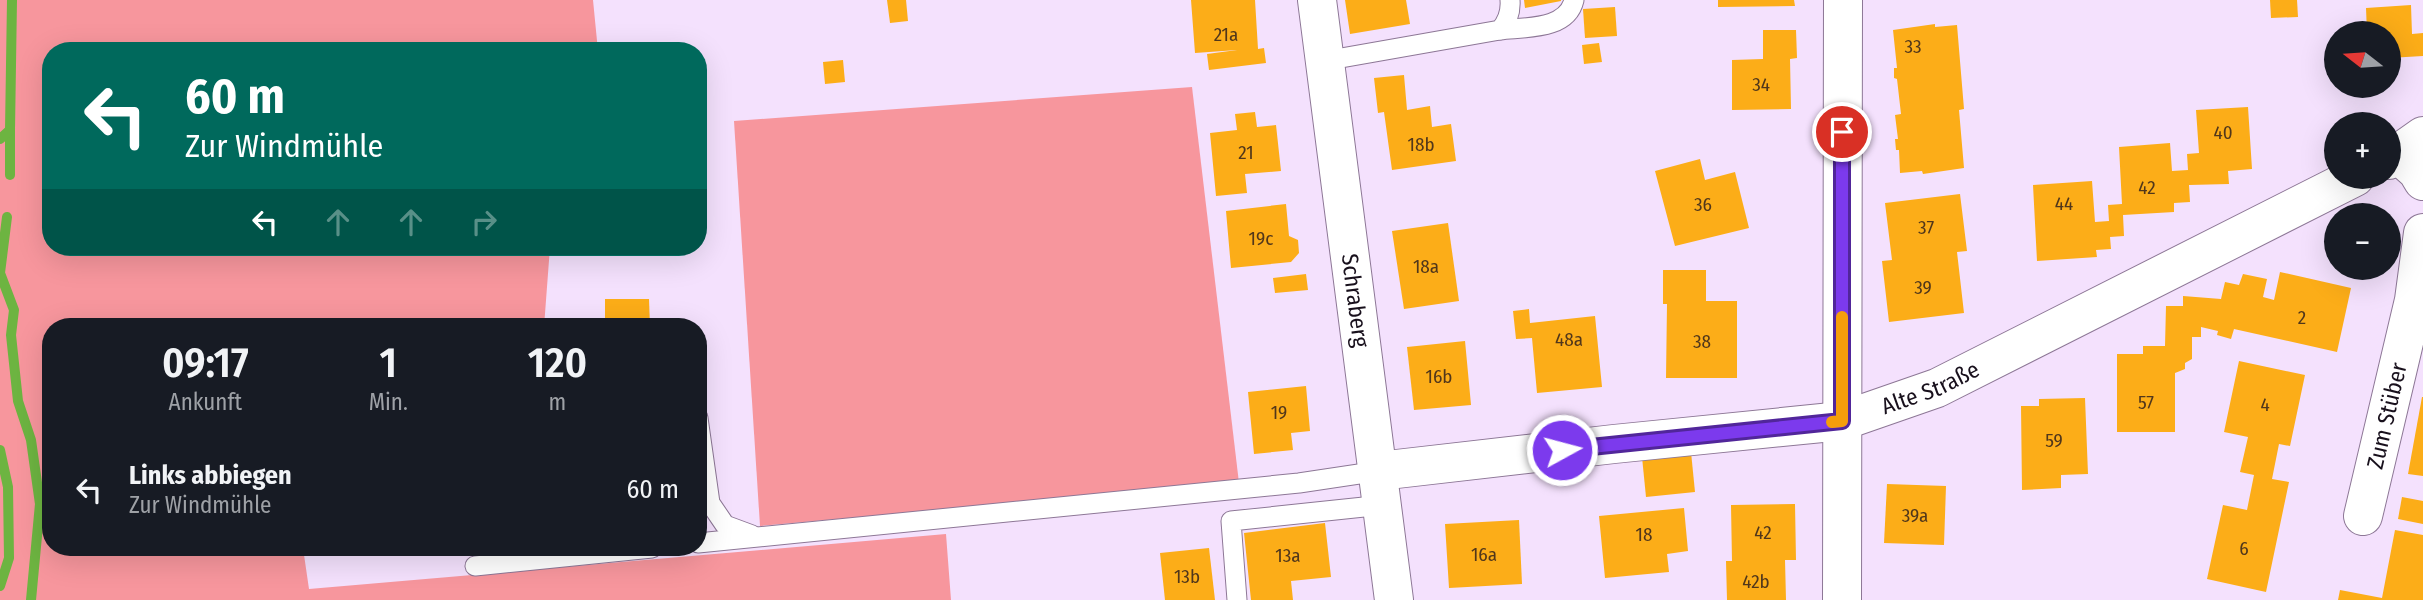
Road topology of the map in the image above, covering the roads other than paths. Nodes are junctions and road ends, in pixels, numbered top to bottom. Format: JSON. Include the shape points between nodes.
{"nodes":[{"id":1,"x":1317,"y":0,"type":"edge"},
{"id":2,"x":1510,"y":0,"type":"edge"},
{"id":3,"x":1574,"y":0,"type":"edge"},
{"id":4,"x":1843,"y":0,"type":"edge"},
{"id":5,"x":1500,"y":30,"type":"junction"},
{"id":6,"x":1324,"y":61,"type":"junction"},
{"id":7,"x":2331,"y":189,"type":"edge"},
{"id":8,"x":2423,"y":233,"type":"edge"},
{"id":9,"x":1842,"y":421,"type":"junction"},
{"id":10,"x":707,"y":482,"type":"edge"},
{"id":11,"x":1381,"y":488,"type":"junction"},
{"id":12,"x":2363,"y":516,"type":"dead end"},
{"id":13,"x":756,"y":537,"type":"junction"},
{"id":14,"x":707,"y":542,"type":"edge"},
{"id":15,"x":573,"y":556,"type":"edge"},
{"id":16,"x":475,"y":566,"type":"dead end"},
{"id":17,"x":1237,"y":600,"type":"edge"},
{"id":18,"x":1394,"y":600,"type":"edge"},
{"id":19,"x":1842,"y":600,"type":"edge"}],
"edges":[{"from":1,"to":6,"type":"street","name":"Schraberg"},
{"from":2,"to":5,"type":"lane"},
{"from":3,"to":5,"type":"lane","via":[[1572,10],[1560,22]]},
{"from":4,"to":9,"type":"street"},
{"from":5,"to":6,"type":"lane"},
{"from":6,"to":11,"type":"street","name":"Schraberg"},
{"from":7,"to":9,"type":"street","name":"Alte Straße","via":[[1937,388]]},
{"from":8,"to":12,"type":"street","name":"Zum Stüber","via":[[2413,300]]},
{"from":9,"to":11,"type":"street","name":"Alte Straße","via":[[1614,444]]},
{"from":9,"to":19,"type":"street"},
{"from":10,"to":13,"type":"lane","via":[[710,503],[725,525]]},
{"from":11,"to":13,"type":"lane","via":[[1299,483]]},
{"from":11,"to":17,"type":"lane","via":[[1231,521]]},
{"from":11,"to":18,"type":"street","name":"Schraberg"},
{"from":13,"to":14,"type":"lane"},
{"from":15,"to":16,"type":"lane"}]}
